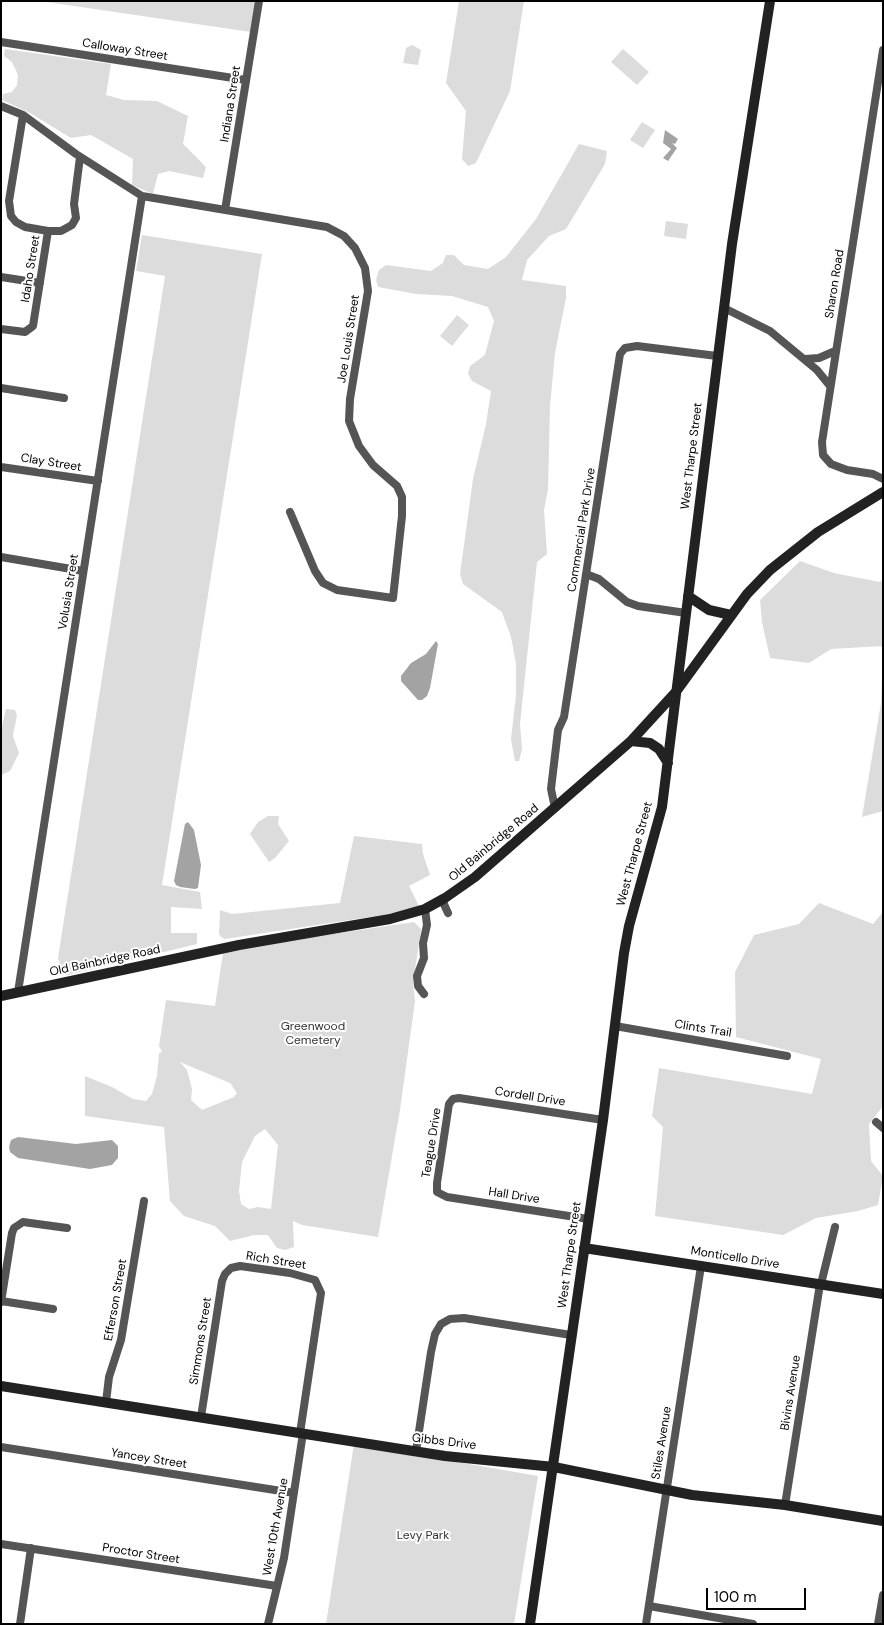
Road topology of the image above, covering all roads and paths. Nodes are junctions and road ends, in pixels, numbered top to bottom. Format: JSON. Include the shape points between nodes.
{"nodes":[{"id":1,"x":258,"y":1,"type":"edge"},
{"id":2,"x":770,"y":1,"type":"edge"},
{"id":3,"x":1,"y":42,"type":"edge"},
{"id":4,"x":883,"y":50,"type":"edge"},
{"id":5,"x":246,"y":80,"type":"junction"},
{"id":6,"x":1,"y":106,"type":"edge"},
{"id":7,"x":23,"y":115,"type":"junction"},
{"id":8,"x":80,"y":157,"type":"junction"},
{"id":9,"x":142,"y":196,"type":"junction"},
{"id":10,"x":225,"y":210,"type":"junction"},
{"id":11,"x":48,"y":232,"type":"junction"},
{"id":12,"x":1,"y":277,"type":"edge"},
{"id":13,"x":40,"y":283,"type":"junction"},
{"id":14,"x":724,"y":308,"type":"junction"},
{"id":15,"x":1,"y":329,"type":"edge"},
{"id":16,"x":836,"y":351,"type":"junction"},
{"id":17,"x":717,"y":356,"type":"junction"},
{"id":18,"x":805,"y":359,"type":"junction"},
{"id":19,"x":830,"y":386,"type":"junction"},
{"id":20,"x":1,"y":388,"type":"edge"},
{"id":21,"x":64,"y":398,"type":"dead end"},
{"id":22,"x":1,"y":466,"type":"edge"},
{"id":23,"x":883,"y":479,"type":"edge"},
{"id":24,"x":98,"y":481,"type":"junction"},
{"id":25,"x":883,"y":492,"type":"edge"},
{"id":26,"x":290,"y":512,"type":"dead end"},
{"id":27,"x":1,"y":557,"type":"edge"},
{"id":28,"x":83,"y":570,"type":"junction"},
{"id":29,"x":586,"y":574,"type":"junction"},
{"id":30,"x":688,"y":596,"type":"junction"},
{"id":31,"x":686,"y":612,"type":"junction"},
{"id":32,"x":731,"y":615,"type":"junction"},
{"id":33,"x":675,"y":693,"type":"junction"},
{"id":34,"x":630,"y":741,"type":"junction"},
{"id":35,"x":668,"y":763,"type":"junction"},
{"id":36,"x":555,"y":808,"type":"junction"},
{"id":37,"x":442,"y":900,"type":"junction"},
{"id":38,"x":425,"y":909,"type":"junction"},
{"id":39,"x":448,"y":913,"type":"dead end"},
{"id":40,"x":18,"y":992,"type":"junction"},
{"id":41,"x":424,"y":994,"type":"dead end"},
{"id":42,"x":1,"y":996,"type":"edge"},
{"id":43,"x":614,"y":1026,"type":"junction"},
{"id":44,"x":787,"y":1056,"type":"dead end"},
{"id":45,"x":453,"y":1099,"type":"joint"},
{"id":46,"x":603,"y":1120,"type":"junction"},
{"id":47,"x":876,"y":1122,"type":"dead end"},
{"id":48,"x":883,"y":1128,"type":"edge"},
{"id":49,"x":438,"y":1192,"type":"joint"},
{"id":50,"x":144,"y":1201,"type":"dead end"},
{"id":51,"x":588,"y":1219,"type":"junction"},
{"id":52,"x":835,"y":1227,"type":"dead end"},
{"id":53,"x":67,"y":1228,"type":"dead end"},
{"id":54,"x":584,"y":1248,"type":"junction"},
{"id":55,"x":701,"y":1266,"type":"junction"},
{"id":56,"x":229,"y":1271,"type":"joint"},
{"id":57,"x":318,"y":1284,"type":"joint"},
{"id":58,"x":821,"y":1284,"type":"junction"},
{"id":59,"x":883,"y":1294,"type":"edge"},
{"id":60,"x":1,"y":1302,"type":"edge"},
{"id":61,"x":53,"y":1309,"type":"dead end"},
{"id":62,"x":572,"y":1335,"type":"junction"},
{"id":63,"x":1,"y":1386,"type":"edge"},
{"id":64,"x":106,"y":1402,"type":"junction"},
{"id":65,"x":201,"y":1417,"type":"junction"},
{"id":66,"x":302,"y":1433,"type":"junction"},
{"id":67,"x":1,"y":1447,"type":"edge"},
{"id":68,"x":416,"y":1451,"type":"junction"},
{"id":69,"x":554,"y":1467,"type":"junction"},
{"id":70,"x":666,"y":1490,"type":"junction"},
{"id":71,"x":294,"y":1493,"type":"junction"},
{"id":72,"x":785,"y":1505,"type":"junction"},
{"id":73,"x":883,"y":1521,"type":"edge"},
{"id":74,"x":1,"y":1544,"type":"edge"},
{"id":75,"x":31,"y":1548,"type":"junction"},
{"id":76,"x":277,"y":1586,"type":"junction"},
{"id":77,"x":883,"y":1595,"type":"edge"},
{"id":78,"x":648,"y":1606,"type":"junction"},
{"id":79,"x":20,"y":1624,"type":"edge"},
{"id":80,"x":268,"y":1624,"type":"edge"},
{"id":81,"x":530,"y":1624,"type":"edge"},
{"id":82,"x":646,"y":1624,"type":"edge"},
{"id":83,"x":753,"y":1624,"type":"edge"},
{"id":84,"x":878,"y":1624,"type":"edge"}],
"edges":[{"from":1,"to":5,"type":"street","name":"Indiana Street"},
{"from":2,"to":14,"type":"main road","name":"West Tharpe Street"},
{"from":3,"to":5,"type":"street","name":"Calloway Street"},
{"from":4,"to":16,"type":"street","name":"Sharon Road"},
{"from":5,"to":10,"type":"street","name":"Indiana Street"},
{"from":6,"to":7,"type":"street","name":"Joe Louis Street"},
{"from":7,"to":8,"type":"street","name":"Joe Louis Street"},
{"from":7,"to":11,"type":"street","name":"Idaho Street","via":[[10,210],[16,222]]},
{"from":8,"to":9,"type":"street","name":"Joe Louis Street"},
{"from":8,"to":11,"type":"street","via":[[74,204],[76,218],[61,230]]},
{"from":9,"to":10,"type":"street","name":"Joe Louis Street"},
{"from":9,"to":24,"type":"street","name":"Volusia Street"},
{"from":10,"to":26,"type":"street","name":"Joe Louis Street","via":[[327,226],[351,242],[363,262],[368,292],[350,399],[350,421],[358,446],[397,486],[402,497],[393,598],[338,590],[323,583]]},
{"from":11,"to":13,"type":"street","name":"Idaho Street"},
{"from":12,"to":13,"type":"street"},
{"from":13,"to":15,"type":"street","name":"Idaho Street","via":[[33,326],[28,331]]},
{"from":14,"to":17,"type":"main road","name":"West Tharpe Street"},
{"from":14,"to":18,"type":"street","via":[[770,330]]},
{"from":16,"to":18,"type":"street","via":[[819,358]]},
{"from":16,"to":19,"type":"street","name":"Sharon Road"},
{"from":17,"to":29,"type":"street","name":"Commercial Park Drive","via":[[637,346],[622,350]]},
{"from":17,"to":30,"type":"main road","name":"West Tharpe Street"},
{"from":18,"to":19,"type":"street"},
{"from":19,"to":23,"type":"street","name":"Sharon Road","via":[[822,442],[824,455],[838,468]]},
{"from":20,"to":21,"type":"street"},
{"from":22,"to":24,"type":"street","name":"Clay Street"},
{"from":24,"to":28,"type":"street","name":"Volusia Street"},
{"from":25,"to":32,"type":"main road","name":"Old Bainbridge Road","via":[[794,550],[770,570]]},
{"from":27,"to":28,"type":"street"},
{"from":28,"to":40,"type":"street","name":"Volusia Street"},
{"from":29,"to":31,"type":"street","via":[[599,579],[627,602]]},
{"from":29,"to":36,"type":"street","name":"Commercial Park Drive","via":[[564,717],[558,730],[551,789]]},
{"from":30,"to":31,"type":"main road","name":"West Tharpe Street"},
{"from":30,"to":32,"type":"main road","via":[[708,610]]},
{"from":31,"to":33,"type":"main road","name":"West Tharpe Street"},
{"from":32,"to":33,"type":"main road","name":"Old Bainbridge Road"},
{"from":33,"to":34,"type":"main road","name":"Old Bainbridge Road"},
{"from":33,"to":35,"type":"main road","name":"West Tharpe Street"},
{"from":34,"to":35,"type":"main road","via":[[650,743],[659,749]]},
{"from":34,"to":36,"type":"main road","name":"Old Bainbridge Road"},
{"from":35,"to":43,"type":"main road","name":"West Tharpe Street","via":[[656,832],[629,926]]},
{"from":36,"to":37,"type":"main road","name":"Old Bainbridge Road","via":[[475,878]]},
{"from":37,"to":38,"type":"main road","name":"Old Bainbridge Road"},
{"from":37,"to":39,"type":"street"},
{"from":38,"to":40,"type":"main road","name":"Old Bainbridge Road","via":[[390,919],[239,945]]},
{"from":38,"to":41,"type":"street","via":[[424,958],[417,976],[418,986]]},
{"from":40,"to":42,"type":"main road","name":"Old Bainbridge Road"},
{"from":43,"to":44,"type":"street","name":"Clints Trail"},
{"from":43,"to":46,"type":"main road","name":"West Tharpe Street"},
{"from":45,"to":46,"type":"street","name":"Cordell Drive"},
{"from":45,"to":49,"type":"street","name":"Teague Drive","via":[[449,1104]]},
{"from":46,"to":51,"type":"main road","name":"West Tharpe Street"},
{"from":47,"to":48,"type":"street"},
{"from":49,"to":51,"type":"street","name":"Hall Drive","via":[[447,1197]]},
{"from":50,"to":64,"type":"street","name":"Efferson Street","via":[[121,1340],[109,1377]]},
{"from":51,"to":54,"type":"main road","name":"West Tharpe Street"},
{"from":52,"to":58,"type":"street","name":"Bivins Avenue"},
{"from":53,"to":60,"type":"street","via":[[23,1222],[14,1228]]},
{"from":54,"to":55,"type":"main road","name":"Monticello Drive"},
{"from":54,"to":62,"type":"main road","name":"West Tharpe Street"},
{"from":55,"to":58,"type":"main road","name":"Monticello Drive"},
{"from":55,"to":70,"type":"street","name":"Stiles Avenue"},
{"from":56,"to":57,"type":"street","name":"Rich Street","via":[[240,1266],[290,1273],[309,1277]]},
{"from":56,"to":65,"type":"street","name":"Simmons Street","via":[[222,1281]]},
{"from":57,"to":66,"type":"street","name":"West 10th Avenue","via":[[320,1303]]},
{"from":58,"to":59,"type":"main road","name":"Monticello Drive"},
{"from":58,"to":72,"type":"street","name":"Bivins Avenue"},
{"from":60,"to":61,"type":"street"},
{"from":62,"to":68,"type":"street","via":[[464,1318],[450,1319],[441,1324],[431,1352]]},
{"from":62,"to":69,"type":"main road","name":"West Tharpe Street"},
{"from":63,"to":64,"type":"main road","name":"Gibbs Drive"},
{"from":64,"to":65,"type":"main road","name":"Gibbs Drive"},
{"from":65,"to":66,"type":"main road","name":"Gibbs Drive"},
{"from":66,"to":68,"type":"main road","name":"Gibbs Drive"},
{"from":66,"to":71,"type":"street","name":"West 10th Avenue"},
{"from":67,"to":71,"type":"street","name":"Yancey Street"},
{"from":68,"to":69,"type":"main road","name":"Gibbs Drive"},
{"from":69,"to":70,"type":"main road","name":"Gibbs Drive"},
{"from":69,"to":81,"type":"main road","name":"West Tharpe Street"},
{"from":70,"to":72,"type":"main road","name":"Gibbs Drive","via":[[715,1499]]},
{"from":70,"to":78,"type":"street","name":"Stiles Avenue"},
{"from":71,"to":76,"type":"street","name":"West 10th Avenue"},
{"from":72,"to":73,"type":"main road","name":"Gibbs Drive"},
{"from":74,"to":75,"type":"street","name":"Proctor Street"},
{"from":75,"to":76,"type":"street","name":"Proctor Street"},
{"from":75,"to":79,"type":"street"},
{"from":76,"to":80,"type":"street","name":"West 10th Avenue"},
{"from":77,"to":84,"type":"street"},
{"from":78,"to":82,"type":"street","name":"Stiles Avenue"},
{"from":78,"to":83,"type":"street"}]}
